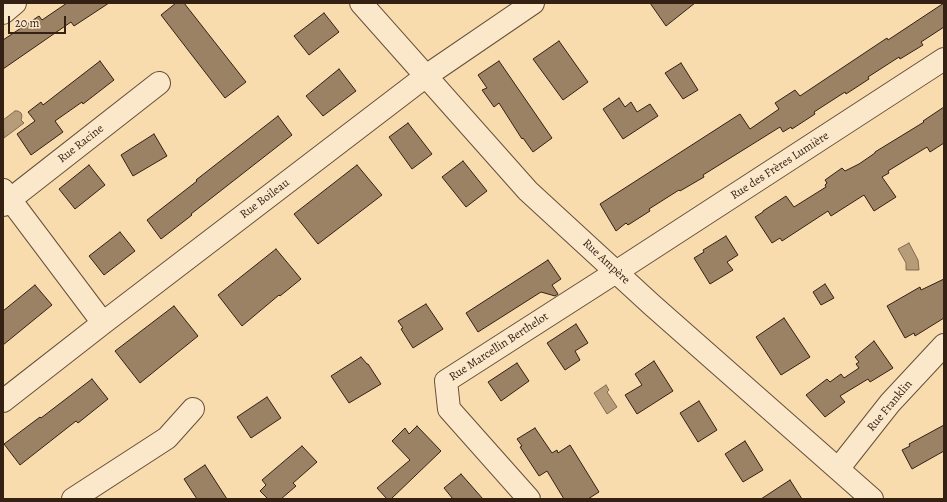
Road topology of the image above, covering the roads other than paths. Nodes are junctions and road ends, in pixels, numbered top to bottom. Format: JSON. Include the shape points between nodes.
{"nodes":[{"id":1,"x":15,"y":3,"type":"edge"},
{"id":2,"x":361,"y":3,"type":"edge"},
{"id":3,"x":533,"y":3,"type":"edge"},
{"id":4,"x":3,"y":12,"type":"edge"},
{"id":5,"x":944,"y":59,"type":"edge"},
{"id":6,"x":426,"y":76,"type":"junction"},
{"id":7,"x":159,"y":83,"type":"dead end"},
{"id":8,"x":5,"y":198,"type":"edge"},
{"id":9,"x":616,"y":272,"type":"junction"},
{"id":10,"x":103,"y":323,"type":"junction"},
{"id":11,"x":944,"y":345,"type":"edge"},
{"id":12,"x":3,"y":401,"type":"edge"},
{"id":13,"x":193,"y":409,"type":"dead end"},
{"id":14,"x":838,"y":469,"type":"junction"},
{"id":15,"x":72,"y":499,"type":"edge"},
{"id":16,"x":529,"y":499,"type":"edge"},
{"id":17,"x":872,"y":499,"type":"edge"}],
"edges":[{"from":1,"to":4,"type":"street"},
{"from":2,"to":6,"type":"street","name":"Rue Ampère"},
{"from":3,"to":6,"type":"street","name":"Rue Boileau"},
{"from":5,"to":9,"type":"street","name":"Rue des Frères Lumière"},
{"from":6,"to":9,"type":"street","name":"Rue Ampère","via":[[528,190]]},
{"from":6,"to":10,"type":"street","name":"Rue Boileau"},
{"from":7,"to":8,"type":"street","name":"Rue Racine"},
{"from":8,"to":10,"type":"street"},
{"from":9,"to":14,"type":"street","name":"Rue Ampère"},
{"from":9,"to":16,"type":"street","name":"Rue Marcellin Berthelot","via":[[446,381],[449,409]]},
{"from":10,"to":12,"type":"street","name":"Rue Boileau"},
{"from":11,"to":14,"type":"street","name":"Rue Franklin","via":[[890,403]]},
{"from":13,"to":15,"type":"street","via":[[167,438]]},
{"from":14,"to":17,"type":"street","name":"Rue Ampère"}]}
